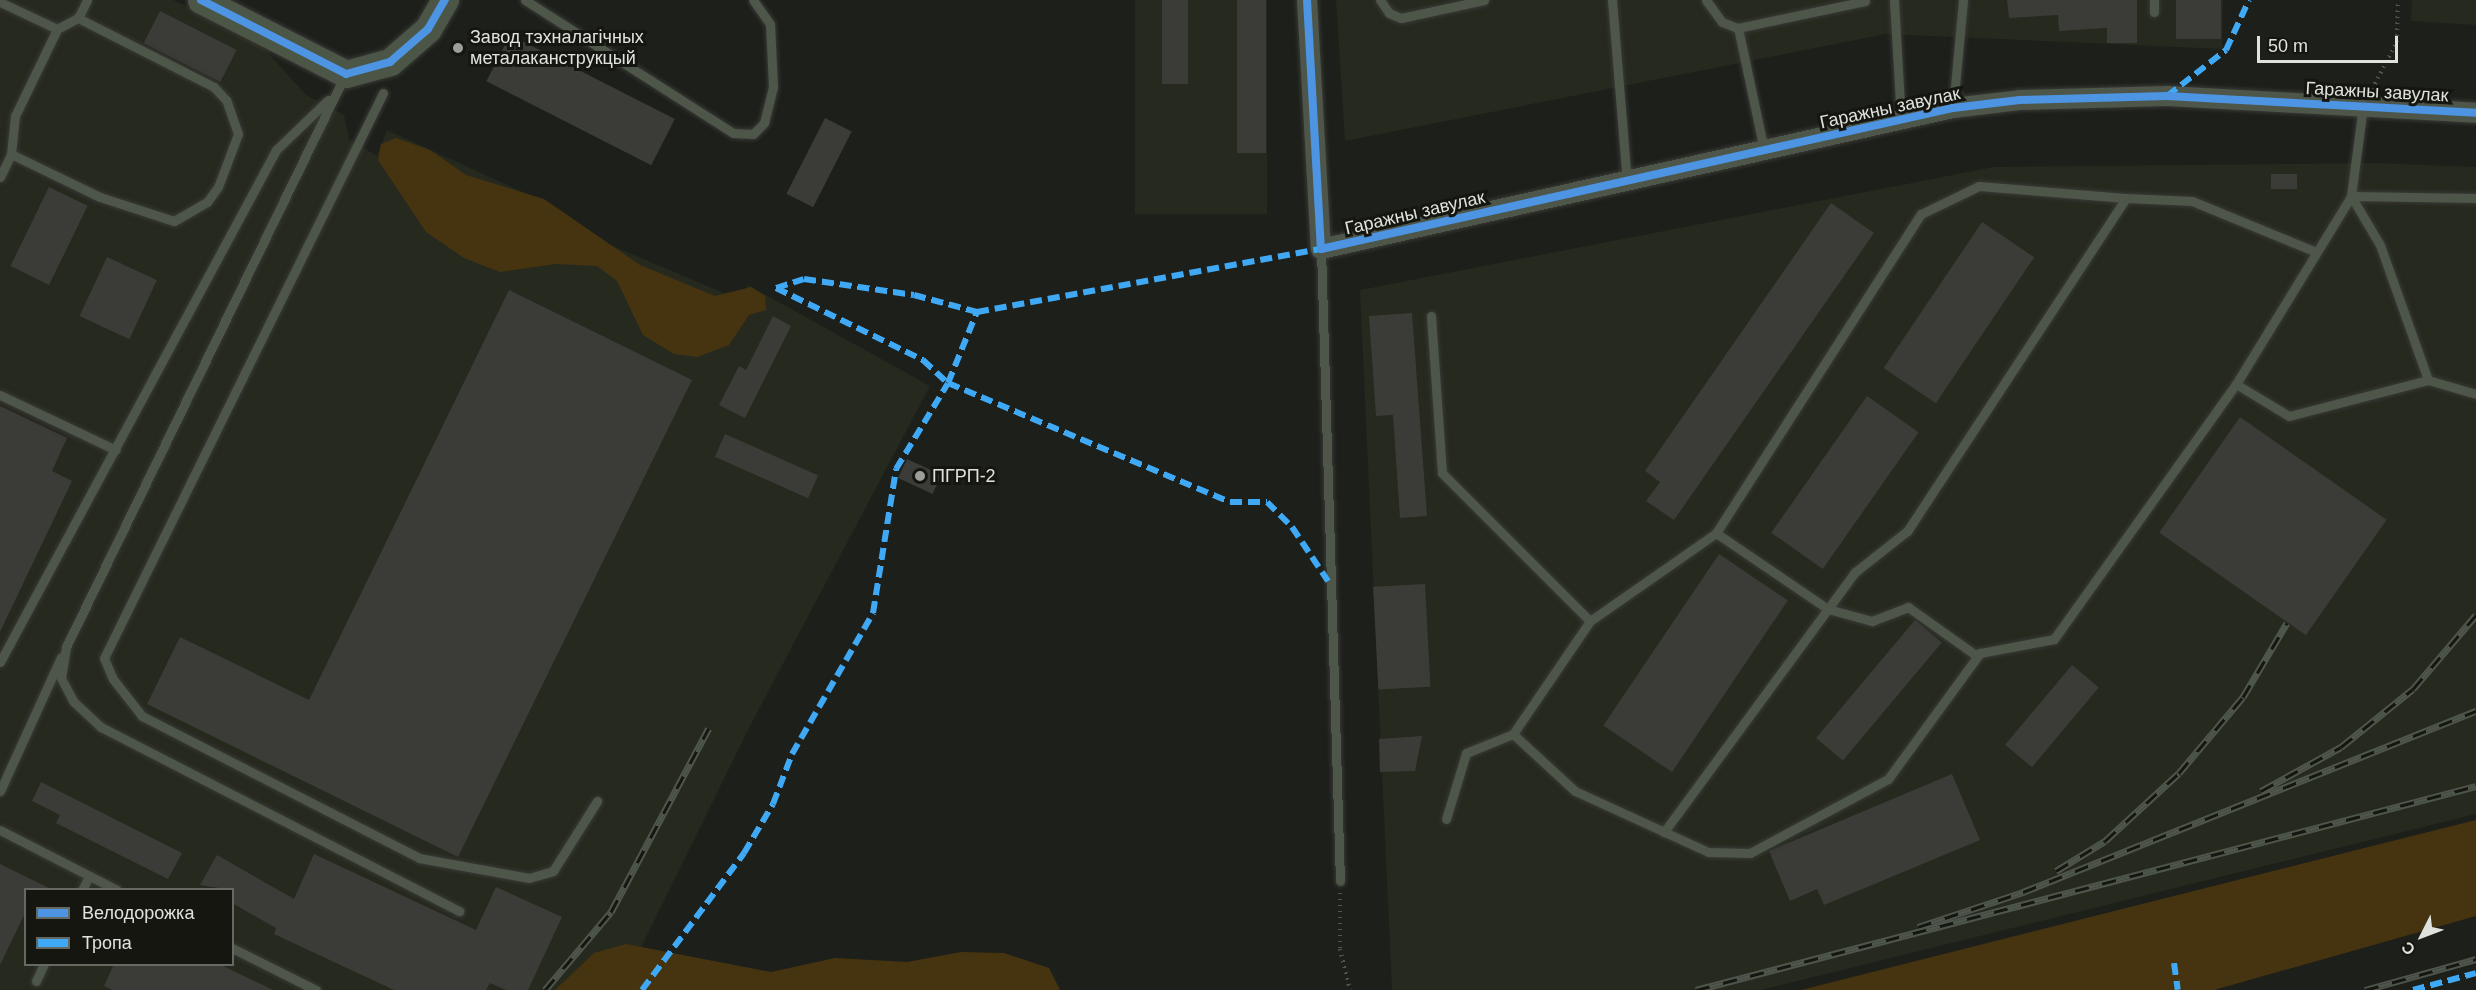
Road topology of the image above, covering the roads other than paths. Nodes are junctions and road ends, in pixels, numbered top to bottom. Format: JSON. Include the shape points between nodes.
{"nodes":[{"id":1,"x":87,"y":0,"type":"edge"},
{"id":2,"x":445,"y":0,"type":"edge"},
{"id":3,"x":525,"y":0,"type":"edge"},
{"id":4,"x":753,"y":0,"type":"edge"},
{"id":5,"x":1307,"y":0,"type":"edge"},
{"id":6,"x":1380,"y":0,"type":"edge"},
{"id":7,"x":1484,"y":0,"type":"edge"},
{"id":8,"x":1612,"y":0,"type":"edge"},
{"id":9,"x":1706,"y":0,"type":"edge"},
{"id":10,"x":1894,"y":0,"type":"edge"},
{"id":11,"x":1963,"y":0,"type":"edge"},
{"id":12,"x":2154,"y":0,"type":"edge"},
{"id":13,"x":207,"y":1,"type":"edge"},
{"id":14,"x":1865,"y":1,"type":"edge"},
{"id":15,"x":0,"y":2,"type":"edge"},
{"id":16,"x":536,"y":3,"type":"edge"},
{"id":17,"x":2154,"y":12,"type":"dead end"},
{"id":18,"x":78,"y":18,"type":"junction"},
{"id":19,"x":1738,"y":28,"type":"junction"},
{"id":20,"x":57,"y":29,"type":"junction"},
{"id":21,"x":346,"y":74,"type":"junction"},
{"id":22,"x":383,"y":93,"type":"dead end"},
{"id":23,"x":330,"y":98,"type":"junction"},
{"id":24,"x":2363,"y":105,"type":"junction"},
{"id":25,"x":1953,"y":108,"type":"junction"},
{"id":26,"x":2476,"y":113,"type":"edge"},
{"id":27,"x":1901,"y":120,"type":"junction"},
{"id":28,"x":1764,"y":150,"type":"junction"},
{"id":29,"x":11,"y":154,"type":"junction"},
{"id":30,"x":0,"y":177,"type":"edge"},
{"id":31,"x":1627,"y":181,"type":"junction"},
{"id":32,"x":2351,"y":196,"type":"junction"},
{"id":33,"x":2126,"y":198,"type":"junction"},
{"id":34,"x":2476,"y":198,"type":"edge"},
{"id":35,"x":1321,"y":249,"type":"junction"},
{"id":36,"x":2314,"y":251,"type":"junction"},
{"id":37,"x":1431,"y":316,"type":"dead end"},
{"id":38,"x":2428,"y":380,"type":"junction"},
{"id":39,"x":2236,"y":384,"type":"junction"},
{"id":40,"x":2476,"y":394,"type":"edge"},
{"id":41,"x":0,"y":395,"type":"edge"},
{"id":42,"x":117,"y":450,"type":"junction"},
{"id":43,"x":1716,"y":533,"type":"junction"},
{"id":44,"x":1828,"y":609,"type":"junction"},
{"id":45,"x":1590,"y":621,"type":"junction"},
{"id":46,"x":66,"y":647,"type":"junction"},
{"id":47,"x":1977,"y":656,"type":"junction"},
{"id":48,"x":0,"y":662,"type":"edge"},
{"id":49,"x":1513,"y":734,"type":"junction"},
{"id":50,"x":0,"y":791,"type":"edge"},
{"id":51,"x":597,"y":801,"type":"dead end"},
{"id":52,"x":1446,"y":819,"type":"dead end"},
{"id":53,"x":0,"y":830,"type":"edge"},
{"id":54,"x":1664,"y":832,"type":"junction"},
{"id":55,"x":89,"y":876,"type":"junction"},
{"id":56,"x":1340,"y":880,"type":"road end"},
{"id":57,"x":83,"y":888,"type":"edge"},
{"id":58,"x":113,"y":888,"type":"edge"},
{"id":59,"x":459,"y":911,"type":"dead end"},
{"id":60,"x":234,"y":949,"type":"edge"},
{"id":61,"x":43,"y":966,"type":"edge"},
{"id":62,"x":36,"y":981,"type":"dead end"},
{"id":63,"x":316,"y":990,"type":"edge"}],
"edges":[{"from":1,"to":18,"type":"lane"},
{"from":2,"to":21,"type":"street","via":[[428,29],[390,62]]},
{"from":3,"to":16,"type":"lane"},
{"from":4,"to":16,"type":"lane","via":[[770,24],[773,87],[764,123],[753,134],[733,133]]},
{"from":5,"to":35,"type":"street"},
{"from":6,"to":7,"type":"lane","via":[[1389,13],[1401,18]]},
{"from":8,"to":31,"type":"lane"},
{"from":9,"to":19,"type":"lane","via":[[1722,22]]},
{"from":10,"to":27,"type":"lane"},
{"from":11,"to":25,"type":"lane"},
{"from":12,"to":17,"type":"lane"},
{"from":13,"to":21,"type":"street"},
{"from":14,"to":19,"type":"lane"},
{"from":15,"to":20,"type":"lane"},
{"from":18,"to":20,"type":"lane"},
{"from":18,"to":29,"type":"lane","via":[[213,87],[226,100],[238,134],[218,187],[189,216],[153,219]]},
{"from":19,"to":28,"type":"lane"},
{"from":20,"to":29,"type":"lane","via":[[15,116]]},
{"from":21,"to":23,"type":"lane"},
{"from":22,"to":51,"type":"lane","via":[[104,658],[113,679],[142,716],[419,858],[529,878],[553,871]]},
{"from":23,"to":42,"type":"lane","via":[[276,150]]},
{"from":23,"to":46,"type":"lane"},
{"from":24,"to":25,"type":"street","name":"Гаражны завулак","via":[[2167,96],[2020,100]]},
{"from":24,"to":26,"type":"street","name":"Гаражны завулак"},
{"from":24,"to":32,"type":"lane"},
{"from":25,"to":27,"type":"street","name":"Гаражны завулак"},
{"from":27,"to":28,"type":"street","name":"Гаражны завулак"},
{"from":28,"to":31,"type":"street","name":"Гаражны завулак"},
{"from":29,"to":30,"type":"lane"},
{"from":31,"to":35,"type":"street","name":"Гаражны завулак"},
{"from":32,"to":34,"type":"lane"},
{"from":32,"to":36,"type":"lane"},
{"from":32,"to":38,"type":"lane","via":[[2380,245]]},
{"from":33,"to":36,"type":"lane","via":[[2192,201]]},
{"from":33,"to":43,"type":"lane","via":[[1979,186],[1921,214]]},
{"from":33,"to":44,"type":"lane","via":[[1907,531],[1855,572]]},
{"from":35,"to":56,"type":"lane"},
{"from":36,"to":39,"type":"lane"},
{"from":37,"to":45,"type":"lane","via":[[1442,473]]},
{"from":38,"to":39,"type":"lane","via":[[2289,416]]},
{"from":38,"to":40,"type":"lane"},
{"from":39,"to":47,"type":"lane","via":[[2054,639]]},
{"from":41,"to":42,"type":"lane"},
{"from":42,"to":48,"type":"lane"},
{"from":43,"to":44,"type":"lane"},
{"from":43,"to":45,"type":"lane"},
{"from":44,"to":47,"type":"lane","via":[[1872,621],[1908,607]]},
{"from":44,"to":54,"type":"lane"},
{"from":45,"to":49,"type":"lane"},
{"from":46,"to":50,"type":"lane"},
{"from":46,"to":59,"type":"lane","via":[[61,678],[74,702],[101,727]]},
{"from":47,"to":54,"type":"lane","via":[[1888,779],[1750,853],[1708,852]]},
{"from":49,"to":52,"type":"lane","via":[[1466,753]]},
{"from":49,"to":54,"type":"lane","via":[[1575,791]]},
{"from":53,"to":55,"type":"lane"},
{"from":55,"to":57,"type":"lane"},
{"from":55,"to":58,"type":"lane"},
{"from":60,"to":63,"type":"lane"},
{"from":61,"to":62,"type":"lane"}]}
